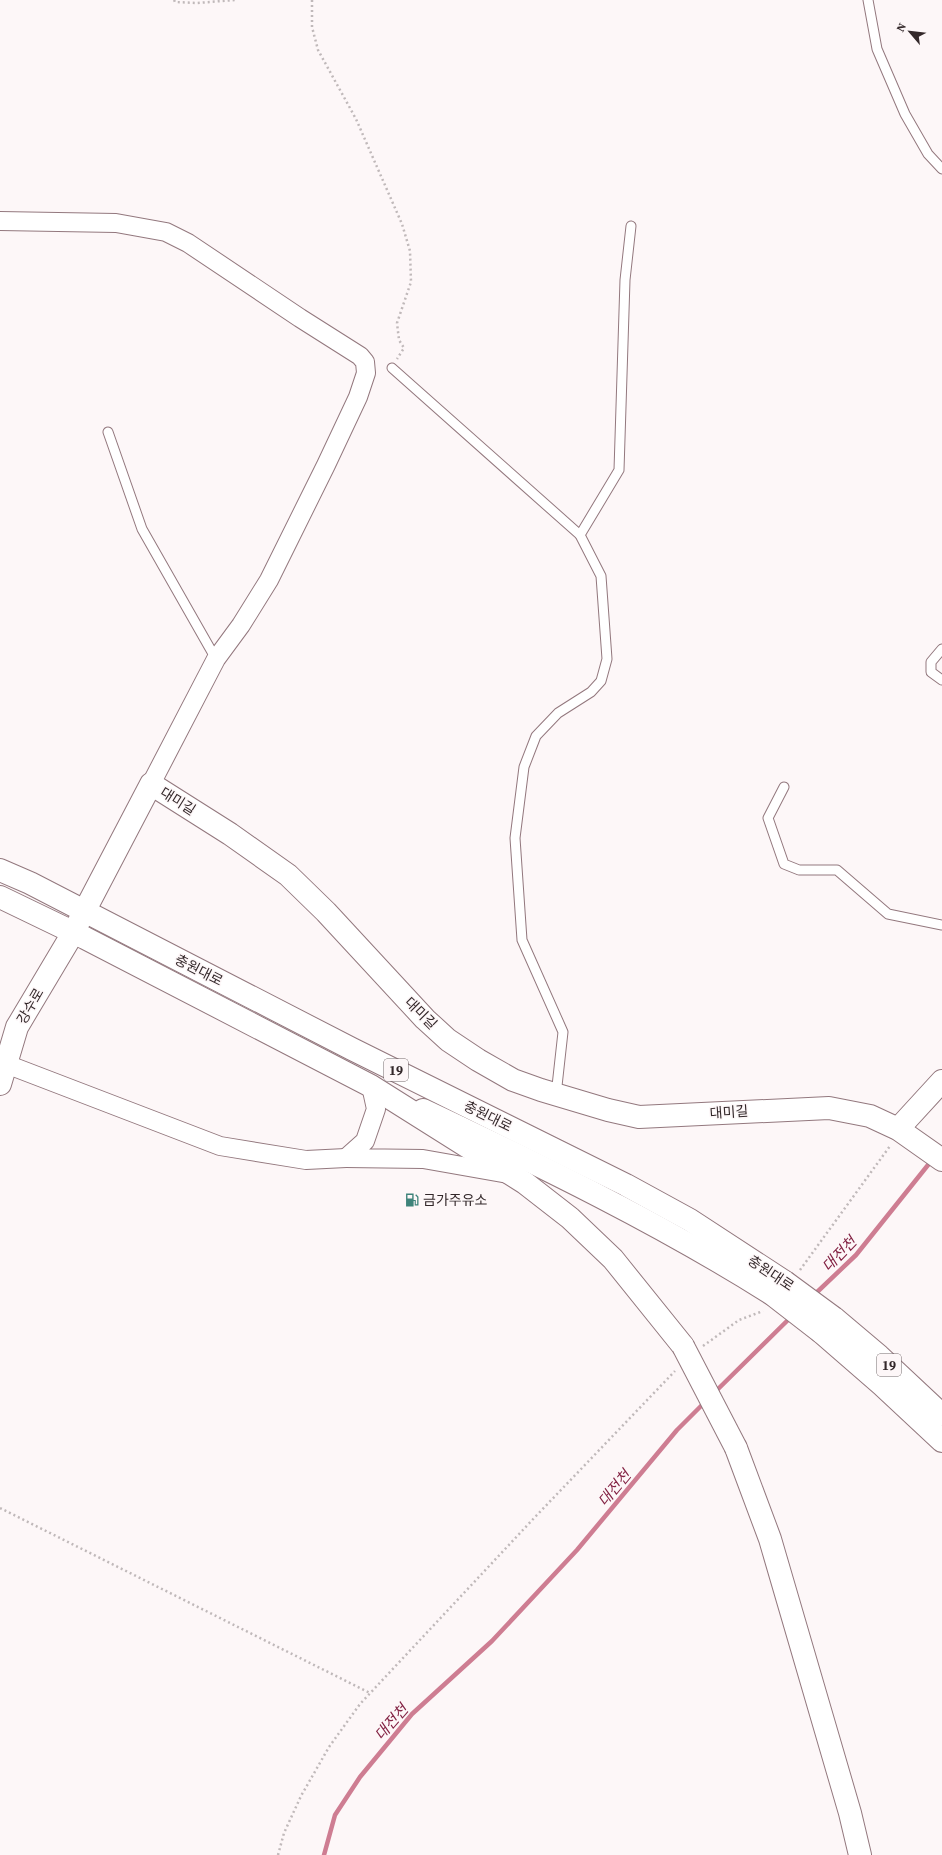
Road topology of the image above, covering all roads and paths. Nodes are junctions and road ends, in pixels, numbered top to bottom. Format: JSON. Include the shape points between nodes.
{"nodes":[{"id":1,"x":174,"y":0,"type":"edge"},
{"id":2,"x":235,"y":0,"type":"edge"},
{"id":3,"x":312,"y":0,"type":"edge"},
{"id":4,"x":868,"y":0,"type":"edge"},
{"id":5,"x":942,"y":169,"type":"edge"},
{"id":6,"x":0,"y":221,"type":"edge"},
{"id":7,"x":631,"y":226,"type":"dead end"},
{"id":8,"x":392,"y":368,"type":"joint"},
{"id":9,"x":108,"y":432,"type":"dead end"},
{"id":10,"x":580,"y":535,"type":"junction"},
{"id":11,"x":942,"y":649,"type":"edge"},
{"id":12,"x":216,"y":659,"type":"junction"},
{"id":13,"x":942,"y":680,"type":"edge"},
{"id":14,"x":151,"y":784,"type":"junction"},
{"id":15,"x":784,"y":787,"type":"dead end"},
{"id":16,"x":0,"y":870,"type":"edge"},
{"id":17,"x":0,"y":897,"type":"edge"},
{"id":18,"x":85,"y":911,"type":"junction"},
{"id":19,"x":942,"y":925,"type":"edge"},
{"id":20,"x":73,"y":933,"type":"junction"},
{"id":21,"x":2,"y":1069,"type":"edge"},
{"id":22,"x":942,"y":1081,"type":"edge"},
{"id":23,"x":371,"y":1086,"type":"junction"},
{"id":24,"x":556,"y":1095,"type":"junction"},
{"id":25,"x":904,"y":1133,"type":"junction"},
{"id":26,"x":346,"y":1158,"type":"junction"},
{"id":27,"x":942,"y":1160,"type":"edge"},
{"id":28,"x":511,"y":1175,"type":"junction"},
{"id":29,"x":780,"y":1289,"type":"junction"},
{"id":30,"x":827,"y":1325,"type":"junction"},
{"id":31,"x":692,"y":1347,"type":"junction"},
{"id":32,"x":678,"y":1368,"type":"dead end"},
{"id":33,"x":942,"y":1415,"type":"edge"},
{"id":34,"x":942,"y":1441,"type":"edge"},
{"id":35,"x":0,"y":1508,"type":"edge"},
{"id":36,"x":370,"y":1693,"type":"junction"},
{"id":37,"x":278,"y":1855,"type":"edge"},
{"id":38,"x":860,"y":1855,"type":"edge"}],
"edges":[{"from":1,"to":2,"type":"path","via":[[196,3]]},
{"from":3,"to":8,"type":"path","via":[[312,27],[318,50],[356,119],[402,224],[410,251],[411,282],[397,323],[399,340],[404,348]]},
{"from":4,"to":5,"type":"lane","via":[[877,49],[905,114],[928,154]]},
{"from":6,"to":12,"type":"street","via":[[116,223],[166,232],[233,272],[360,356],[365,362],[366,373],[358,397],[269,580]]},
{"from":7,"to":10,"type":"lane","via":[[625,280],[619,470]]},
{"from":8,"to":10,"type":"lane"},
{"from":9,"to":12,"type":"lane","via":[[142,529]]},
{"from":10,"to":24,"type":"lane","via":[[601,576],[607,659],[601,681],[592,692],[558,713],[536,736],[524,767],[515,838],[522,940],[563,1032]]},
{"from":11,"to":13,"type":"lane","via":[[931,662],[931,672]]},
{"from":12,"to":14,"type":"street"},
{"from":14,"to":18,"type":"main road","name":"대미길"},
{"from":14,"to":24,"type":"main road","name":"대미길","via":[[230,834],[288,875],[448,1040],[513,1080]]},
{"from":15,"to":19,"type":"lane","via":[[768,818],[784,864],[799,870],[837,870],[888,914]]},
{"from":16,"to":18,"type":"main road","name":"충원대로","number":"19"},
{"from":17,"to":20,"type":"main road","name":"충원대로","number":"19"},
{"from":18,"to":20,"type":"main road","name":"대미길"},
{"from":18,"to":29,"type":"main road","name":"충원대로","number":"19","via":[[352,1049],[626,1185],[690,1220]]},
{"from":20,"to":21,"type":"main road","name":"강수로","via":[[18,1027]]},
{"from":20,"to":23,"type":"main road","name":"충원대로","number":"19"},
{"from":21,"to":26,"type":"street","via":[[220,1146],[306,1160]]},
{"from":22,"to":25,"type":"main road"},
{"from":23,"to":26,"type":"street","via":[[376,1109],[365,1141]]},
{"from":23,"to":28,"type":"main road"},
{"from":23,"to":29,"type":"main road","via":[[505,1148],[645,1219],[720,1261]]},
{"from":24,"to":25,"type":"main road","name":"대미길","via":[[639,1117],[829,1108],[870,1116]]},
{"from":25,"to":27,"type":"main road","name":"대미길"},
{"from":25,"to":29,"type":"path","via":[[889,1148]]},
{"from":26,"to":28,"type":"street","via":[[423,1159]]},
{"from":28,"to":31,"type":"main road","via":[[570,1218],[613,1259]]},
{"from":29,"to":30,"type":"main road","name":"충원대로","number":"19","bridge":true},
{"from":29,"to":31,"type":"path","via":[[763,1312],[739,1320]]},
{"from":30,"to":33,"type":"main road","name":"충원대로","number":"19","via":[[879,1356]]},
{"from":30,"to":34,"type":"main road","name":"충원대로","via":[[882,1385]]},
{"from":31,"to":38,"type":"main road","bridge":true,"via":[[736,1448],[770,1539]]},
{"from":32,"to":36,"type":"path"},
{"from":35,"to":36,"type":"path"},
{"from":36,"to":37,"type":"path","via":[[326,1753],[301,1796],[284,1833]]}]}
